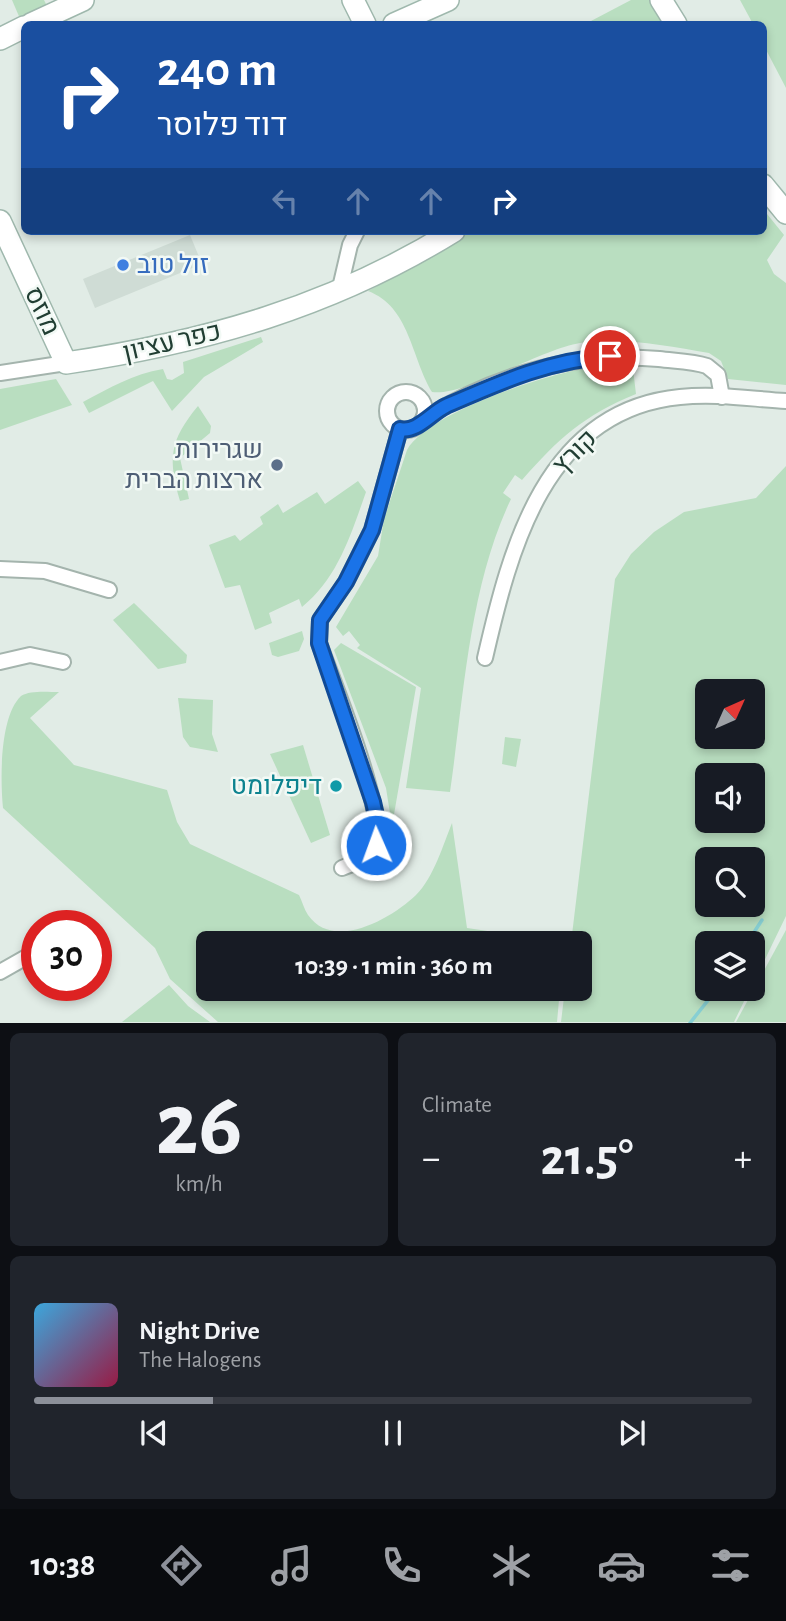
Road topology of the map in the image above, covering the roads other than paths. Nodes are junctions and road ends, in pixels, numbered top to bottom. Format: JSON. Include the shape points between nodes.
{"nodes":[{"id":1,"x":83,"y":0,"type":"edge"},
{"id":2,"x":353,"y":0,"type":"edge"},
{"id":3,"x":449,"y":0,"type":"edge"},
{"id":4,"x":661,"y":0,"type":"edge"},
{"id":5,"x":50,"y":7,"type":"edge"},
{"id":6,"x":34,"y":21,"type":"edge"},
{"id":7,"x":364,"y":21,"type":"edge"},
{"id":8,"x":401,"y":21,"type":"edge"},
{"id":9,"x":674,"y":21,"type":"edge"},
{"id":10,"x":21,"y":28,"type":"edge"},
{"id":11,"x":0,"y":39,"type":"edge"},
{"id":12,"x":767,"y":190,"type":"edge"},
{"id":13,"x":786,"y":213,"type":"edge"},
{"id":14,"x":0,"y":220,"type":"edge"},
{"id":15,"x":355,"y":235,"type":"edge"},
{"id":16,"x":447,"y":235,"type":"edge"},
{"id":17,"x":339,"y":292,"type":"junction"},
{"id":18,"x":66,"y":363,"type":"junction"},
{"id":19,"x":0,"y":373,"type":"edge"},
{"id":20,"x":722,"y":397,"type":"junction"},
{"id":21,"x":460,"y":400,"type":"junction"},
{"id":22,"x":422,"y":401,"type":"junction"},
{"id":23,"x":786,"y":401,"type":"edge"},
{"id":24,"x":423,"y":419,"type":"junction"},
{"id":25,"x":400,"y":429,"type":"junction"},
{"id":26,"x":0,"y":569,"type":"edge"},
{"id":27,"x":109,"y":590,"type":"dead end"},
{"id":28,"x":485,"y":658,"type":"dead end"},
{"id":29,"x":0,"y":662,"type":"edge"},
{"id":30,"x":63,"y":662,"type":"dead end"},
{"id":31,"x":342,"y":868,"type":"dead end"},
{"id":32,"x":21,"y":960,"type":"edge"},
{"id":33,"x":0,"y":972,"type":"edge"}],
"edges":[{"from":1,"to":5,"type":"street"},
{"from":2,"to":7,"type":"street"},
{"from":3,"to":8,"type":"street"},
{"from":4,"to":9,"type":"street"},
{"from":5,"to":6,"type":"street"},
{"from":10,"to":11,"type":"street"},
{"from":12,"to":13,"type":"street"},
{"from":14,"to":18,"type":"street","name":"מוזס"},
{"from":15,"to":17,"type":"street"},
{"from":16,"to":17,"type":"street","name":"כפר עציון"},
{"from":17,"to":18,"type":"street","name":"כפר עציון","via":[[184,343]]},
{"from":18,"to":19,"type":"street","name":"כפר עציון"},
{"from":20,"to":21,"type":"street","via":[[718,375],[701,364],[610,356],[558,362]]},
{"from":20,"to":23,"type":"street","name":"קורץ"},
{"from":20,"to":28,"type":"street","name":"קורץ","via":[[681,397],[639,405],[594,430],[561,462],[515,544]]},
{"from":21,"to":22,"type":"street"},
{"from":21,"to":24,"type":"street"},
{"from":22,"to":24,"type":"street"},
{"from":22,"to":25,"type":"street","via":[[409,393],[391,400],[388,414]]},
{"from":24,"to":25,"type":"street","via":[[411,429]]},
{"from":25,"to":31,"type":"street","via":[[363,551],[318,627],[319,643],[357,749],[379,829],[373,851]]},
{"from":26,"to":27,"type":"street","via":[[45,571]]},
{"from":29,"to":30,"type":"street","via":[[30,655]]},
{"from":32,"to":33,"type":"street"}]}
